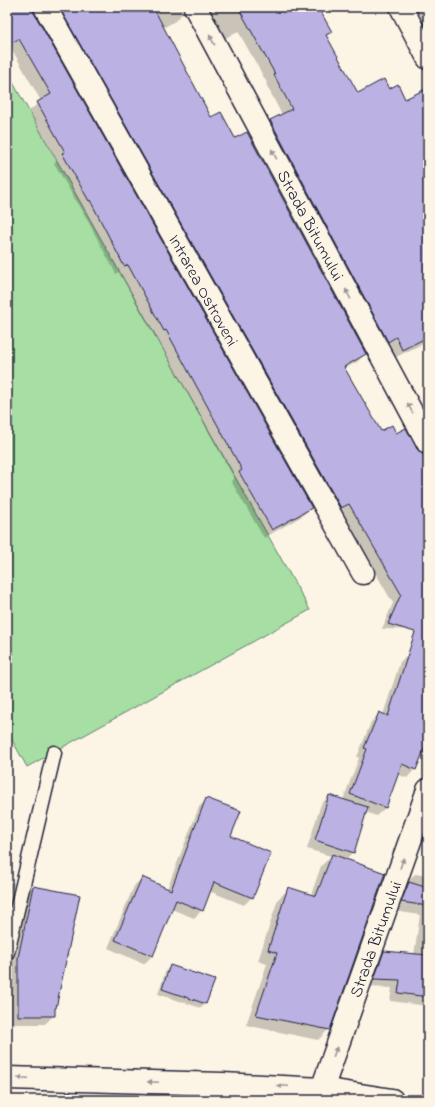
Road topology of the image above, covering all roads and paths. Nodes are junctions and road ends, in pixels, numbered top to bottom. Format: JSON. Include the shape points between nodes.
{"nodes":[{"id":1,"x":45,"y":7,"type":"edge"},
{"id":2,"x":195,"y":7,"type":"edge"},
{"id":3,"x":401,"y":7,"type":"edge"},
{"id":4,"x":428,"y":58,"type":"edge"},
{"id":5,"x":428,"y":442,"type":"edge"},
{"id":6,"x":363,"y":574,"type":"dead end"},
{"id":7,"x":54,"y":753,"type":"dead end"},
{"id":8,"x":428,"y":790,"type":"edge"},
{"id":9,"x":7,"y":952,"type":"edge"},
{"id":10,"x":7,"y":1078,"type":"edge"},
{"id":11,"x":322,"y":1088,"type":"junction"},
{"id":12,"x":392,"y":1100,"type":"edge"}],
"edges":[{"from":1,"to":6,"type":"street","name":"Intrarea Ostroveni"},
{"from":5,"to":2,"type":"street","name":"Strada Bitumului","one_way":true},
{"from":3,"to":4,"type":"street"},
{"from":7,"to":9,"type":"lane"},
{"from":11,"to":8,"type":"street","name":"Strada Bitumului","one_way":true},
{"from":11,"to":10,"type":"street","one_way":true},
{"from":11,"to":12,"type":"street"}]}
